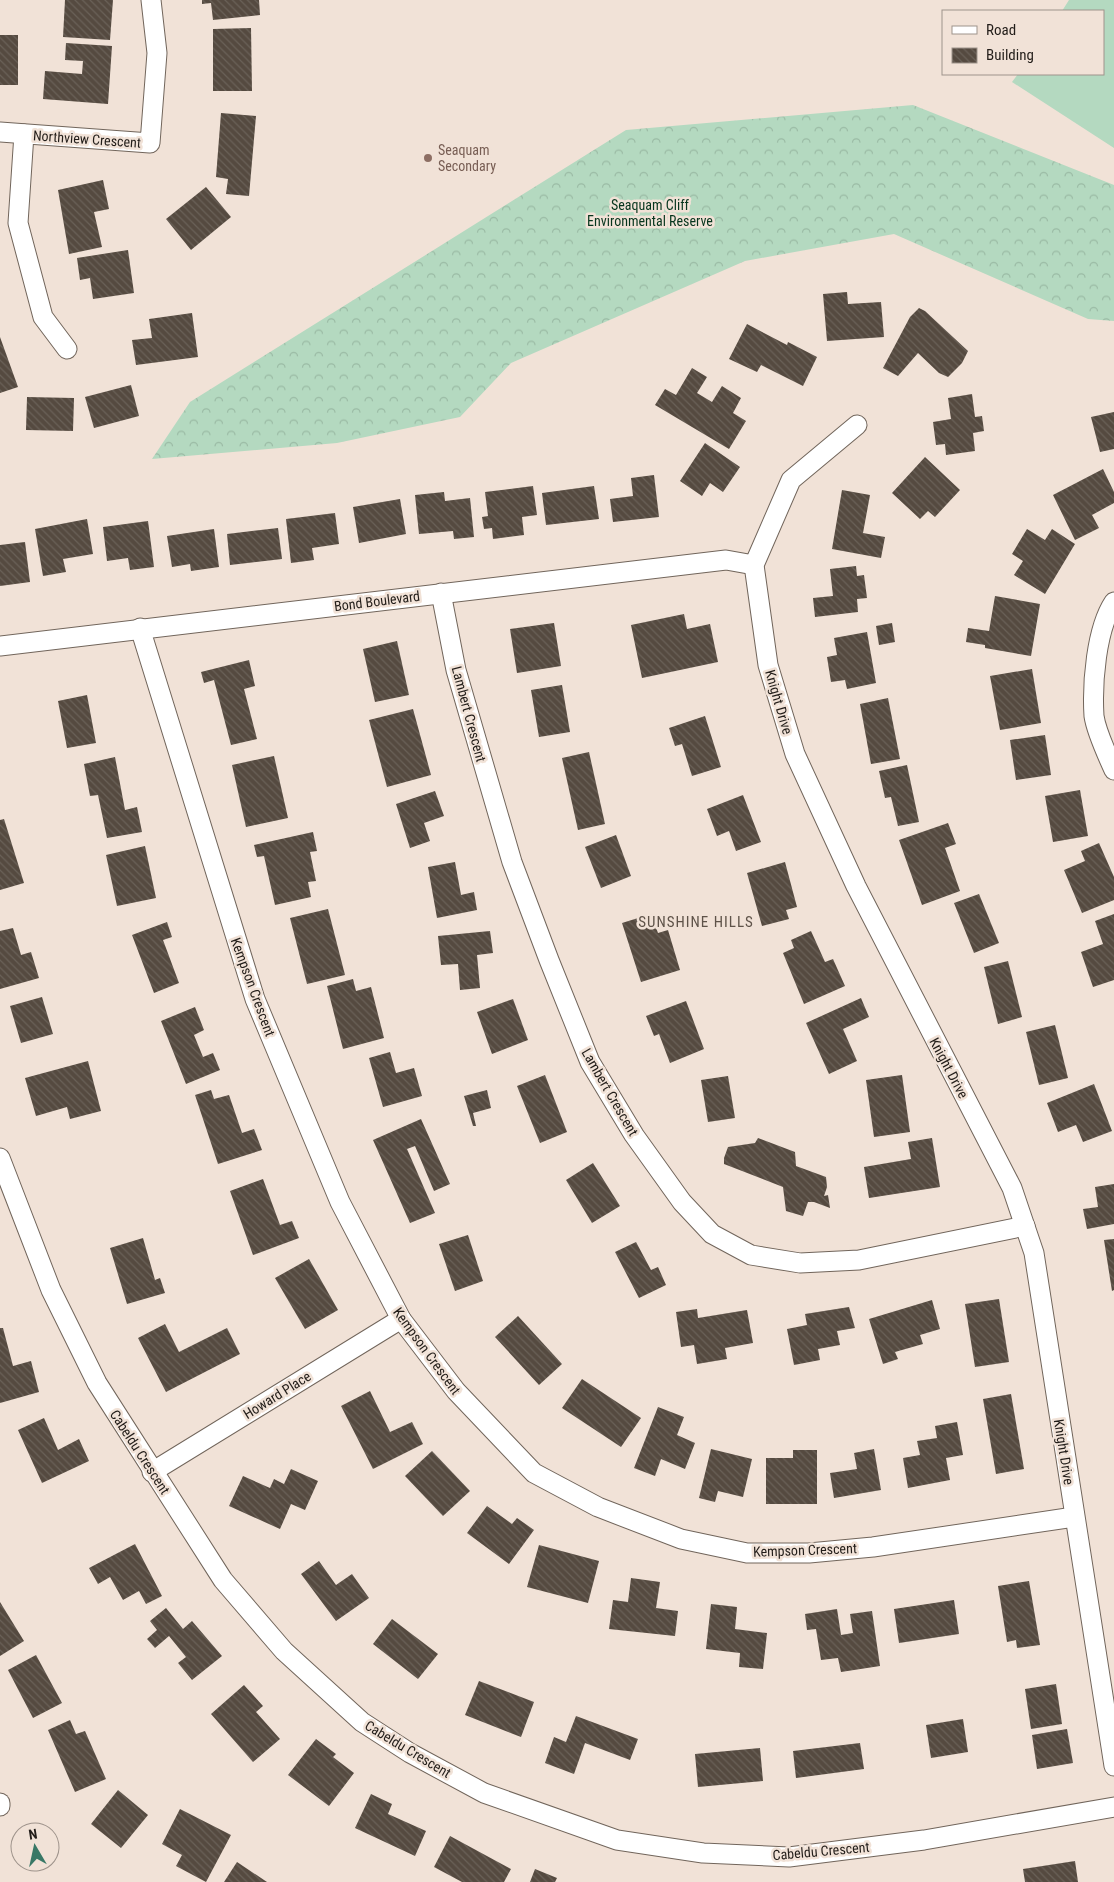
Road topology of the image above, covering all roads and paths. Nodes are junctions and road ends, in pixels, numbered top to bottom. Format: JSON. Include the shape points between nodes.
{"nodes":[{"id":1,"x":151,"y":0,"type":"edge"},
{"id":2,"x":0,"y":132,"type":"edge"},
{"id":3,"x":24,"y":134,"type":"junction"},
{"id":4,"x":67,"y":349,"type":"dead end"},
{"id":5,"x":857,"y":425,"type":"dead end"},
{"id":6,"x":754,"y":565,"type":"junction"},
{"id":7,"x":441,"y":593,"type":"junction"},
{"id":8,"x":1114,"y":602,"type":"edge"},
{"id":9,"x":140,"y":628,"type":"junction"},
{"id":10,"x":0,"y":646,"type":"edge"},
{"id":11,"x":1114,"y":770,"type":"edge"},
{"id":12,"x":0,"y":1158,"type":"edge"},
{"id":13,"x":1025,"y":1226,"type":"junction"},
{"id":14,"x":401,"y":1319,"type":"junction"},
{"id":15,"x":152,"y":1472,"type":"junction"},
{"id":16,"x":1074,"y":1517,"type":"junction"},
{"id":17,"x":1114,"y":1766,"type":"edge"},
{"id":18,"x":1114,"y":1808,"type":"edge"}],
"edges":[{"from":1,"to":3,"type":"street","name":"Northview Crescent","via":[[157,53],[150,143]]},
{"from":2,"to":3,"type":"street","name":"Northview Crescent"},
{"from":3,"to":4,"type":"street","via":[[18,223],[43,317]]},
{"from":5,"to":6,"type":"street","via":[[791,480]]},
{"from":6,"to":7,"type":"street","name":"Bond Boulevard","via":[[726,560]]},
{"from":6,"to":13,"type":"street","name":"Knight Drive","via":[[768,665],[794,754],[860,894],[1012,1188]]},
{"from":7,"to":9,"type":"street","name":"Bond Boulevard"},
{"from":7,"to":13,"type":"street","name":"Lambert Crescent","via":[[456,670],[512,862],[590,1062],[682,1202],[712,1234],[751,1255],[800,1263],[859,1260]]},
{"from":8,"to":11,"type":"street","via":[[1097,654],[1094,717]]},
{"from":9,"to":10,"type":"street","name":"Bond Boulevard"},
{"from":9,"to":14,"type":"street","name":"Kempson Crescent","via":[[255,999],[340,1202]]},
{"from":12,"to":15,"type":"street","name":"Cabeldu Crescent","via":[[51,1290],[97,1384]]},
{"from":13,"to":16,"type":"street","name":"Knight Drive","via":[[1034,1253]]},
{"from":14,"to":15,"type":"street","name":"Howard Place"},
{"from":14,"to":16,"type":"street","name":"Kempson Crescent","via":[[456,1391],[534,1473],[598,1507],[681,1539],[747,1553],[809,1553],[873,1547]]},
{"from":15,"to":18,"type":"street","name":"Cabeldu Crescent","via":[[223,1580],[284,1652],[362,1722],[484,1793],[617,1840],[703,1853],[789,1857],[924,1840]]},
{"from":16,"to":17,"type":"street","name":"Knight Drive"}]}
